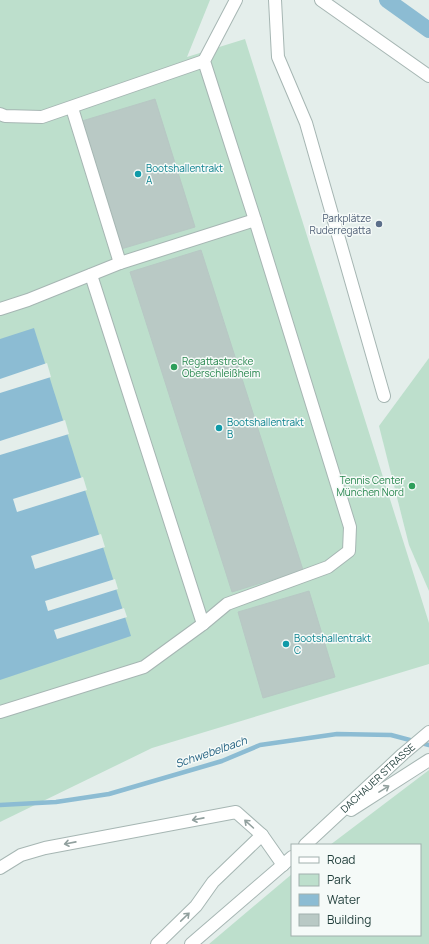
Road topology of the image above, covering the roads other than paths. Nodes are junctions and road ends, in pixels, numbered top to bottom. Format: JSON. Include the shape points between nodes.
{"nodes":[{"id":1,"x":236,"y":0,"type":"edge"},
{"id":2,"x":275,"y":0,"type":"edge"},
{"id":3,"x":321,"y":0,"type":"edge"},
{"id":4,"x":204,"y":62,"type":"junction"},
{"id":5,"x":429,"y":76,"type":"edge"},
{"id":6,"x":72,"y":108,"type":"junction"},
{"id":7,"x":0,"y":114,"type":"edge"},
{"id":8,"x":255,"y":220,"type":"junction"},
{"id":9,"x":120,"y":263,"type":"junction"},
{"id":10,"x":92,"y":275,"type":"junction"},
{"id":11,"x":0,"y":309,"type":"edge"},
{"id":12,"x":384,"y":396,"type":"dead end"},
{"id":13,"x":203,"y":624,"type":"junction"},
{"id":14,"x":0,"y":712,"type":"edge"},
{"id":15,"x":429,"y":732,"type":"edge"},
{"id":16,"x":429,"y":761,"type":"edge"},
{"id":17,"x":327,"y":825,"type":"junction"},
{"id":18,"x":262,"y":835,"type":"junction"},
{"id":19,"x":306,"y":844,"type":"edge"},
{"id":20,"x":288,"y":861,"type":"edge"},
{"id":21,"x":0,"y":868,"type":"edge"},
{"id":22,"x":157,"y":944,"type":"edge"},
{"id":23,"x":191,"y":944,"type":"edge"}],
"edges":[{"from":1,"to":4,"type":"street"},
{"from":2,"to":12,"type":"street","via":[[278,57],[306,123]]},
{"from":3,"to":5,"type":"street"},
{"from":4,"to":6,"type":"street"},
{"from":4,"to":8,"type":"street"},
{"from":6,"to":7,"type":"street","via":[[42,117]]},
{"from":6,"to":9,"type":"street"},
{"from":8,"to":9,"type":"street"},
{"from":8,"to":13,"type":"street","via":[[350,527],[349,551],[328,567],[227,604]]},
{"from":9,"to":10,"type":"street"},
{"from":10,"to":11,"type":"street"},
{"from":10,"to":13,"type":"street"},
{"from":13,"to":14,"type":"street","via":[[144,667]]},
{"from":15,"to":17,"type":"street","name":"DACHAUER STRASSE"},
{"from":17,"to":16,"type":"street","name":"DACHAUER STRASSE","one_way":true},
{"from":17,"to":19,"type":"street","name":"DACHAUER STRASSE"},
{"from":18,"to":20,"type":"street"},
{"from":18,"to":21,"type":"street","one_way":true,"via":[[236,812],[45,848],[21,855]]},
{"from":22,"to":18,"type":"street","one_way":true,"via":[[196,906],[213,882]]},
{"from":20,"to":23,"type":"street"}]}
